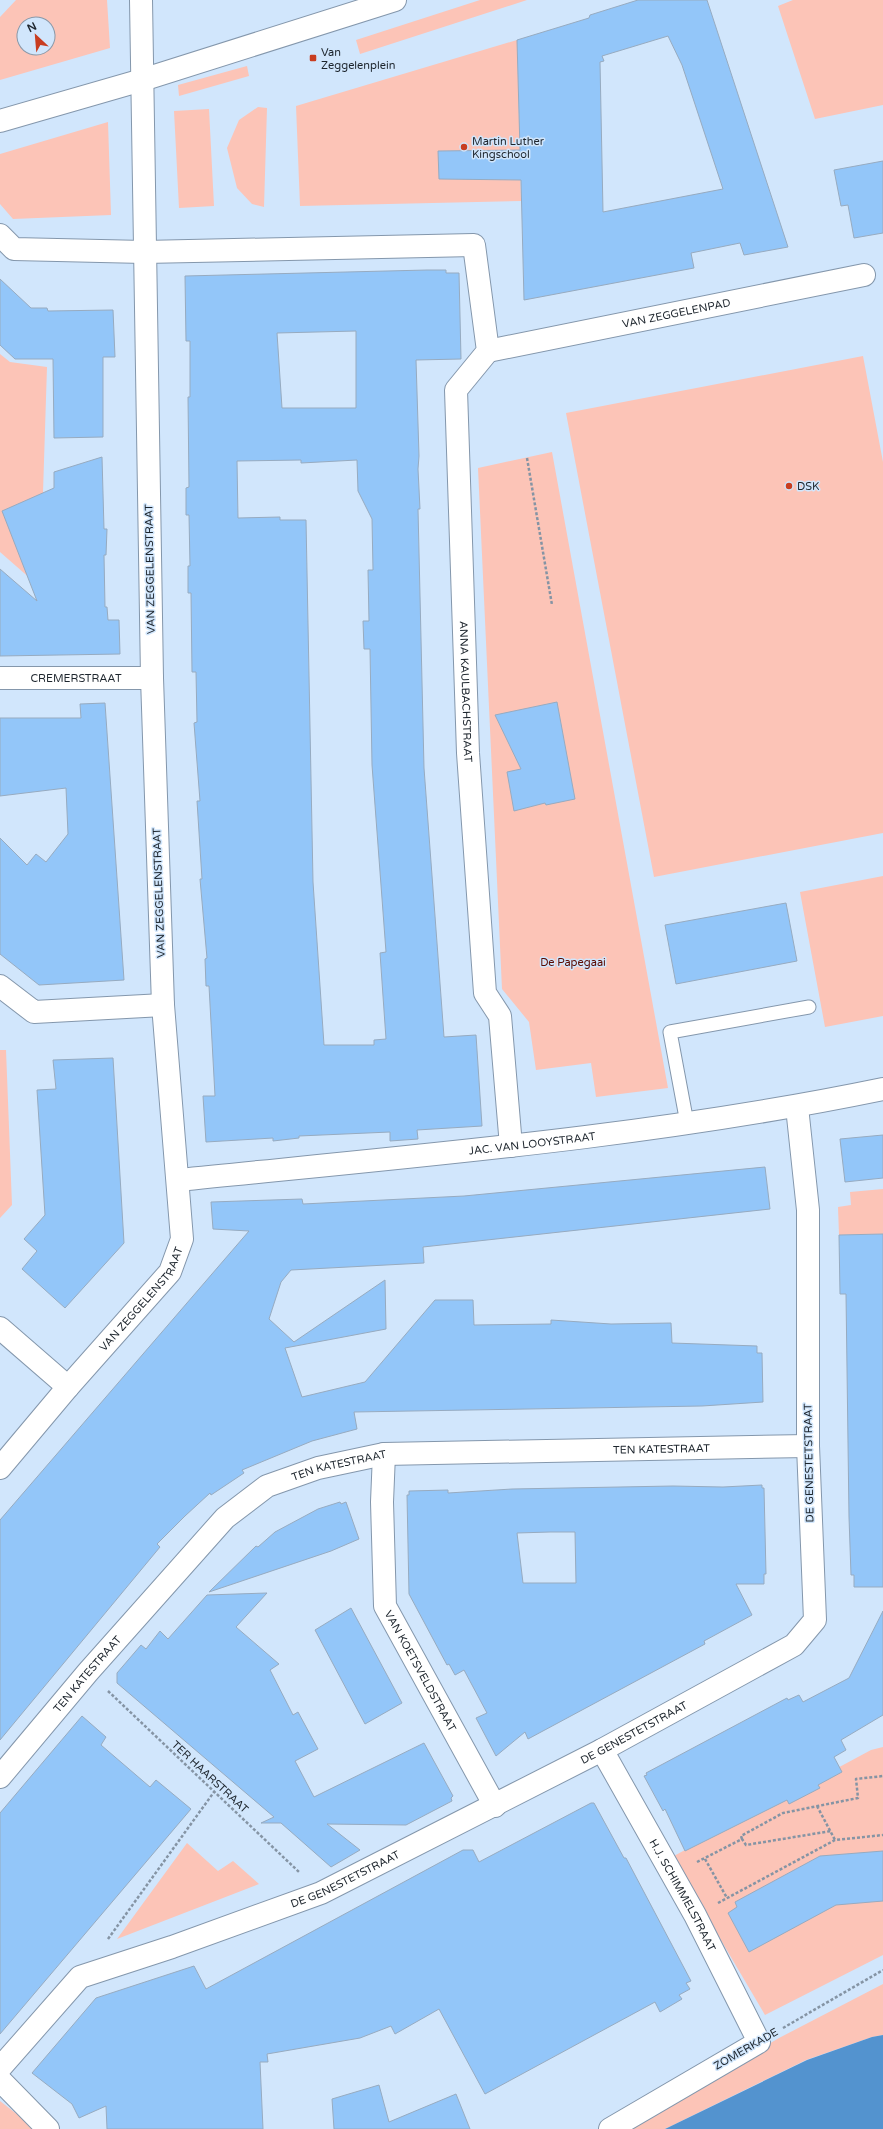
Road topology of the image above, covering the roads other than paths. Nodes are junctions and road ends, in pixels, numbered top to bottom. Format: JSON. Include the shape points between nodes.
{"nodes":[{"id":1,"x":141,"y":0,"type":"edge"},
{"id":2,"x":395,"y":0,"type":"edge"},
{"id":3,"x":142,"y":80,"type":"junction"},
{"id":4,"x":0,"y":121,"type":"edge"},
{"id":5,"x":0,"y":235,"type":"edge"},
{"id":6,"x":144,"y":252,"type":"junction"},
{"id":7,"x":864,"y":275,"type":"dead end"},
{"id":8,"x":488,"y":351,"type":"junction"},
{"id":9,"x":0,"y":678,"type":"edge"},
{"id":10,"x":152,"y":678,"type":"junction"},
{"id":11,"x":0,"y":986,"type":"edge"},
{"id":12,"x":163,"y":1005,"type":"junction"},
{"id":13,"x":809,"y":1007,"type":"dead end"},
{"id":14,"x":883,"y":1089,"type":"edge"},
{"id":15,"x":797,"y":1107,"type":"junction"},
{"id":16,"x":686,"y":1123,"type":"junction"},
{"id":17,"x":511,"y":1146,"type":"junction"},
{"id":18,"x":178,"y":1180,"type":"junction"},
{"id":19,"x":0,"y":1328,"type":"edge"},
{"id":20,"x":68,"y":1387,"type":"junction"},
{"id":21,"x":808,"y":1446,"type":"junction"},
{"id":22,"x":384,"y":1454,"type":"junction"},
{"id":23,"x":0,"y":1468,"type":"edge"},
{"id":24,"x":602,"y":1750,"type":"junction"},
{"id":25,"x":0,"y":1777,"type":"edge"},
{"id":26,"x":495,"y":1806,"type":"junction"},
{"id":27,"x":759,"y":2042,"type":"joint"},
{"id":28,"x":0,"y":2068,"type":"edge"},
{"id":29,"x":0,"y":2080,"type":"edge"},
{"id":30,"x":48,"y":2129,"type":"edge"},
{"id":31,"x":610,"y":2129,"type":"edge"}],
"edges":[{"from":1,"to":3,"type":"street"},
{"from":2,"to":3,"type":"street"},
{"from":3,"to":4,"type":"street"},
{"from":3,"to":6,"type":"street"},
{"from":5,"to":6,"type":"street","via":[[14,249]]},
{"from":6,"to":8,"type":"street","via":[[474,245]]},
{"from":6,"to":10,"type":"street","name":"VAN ZEGGELENSTRAAT"},
{"from":7,"to":8,"type":"street","name":"VAN ZEGGELENPAD"},
{"from":8,"to":17,"type":"street","name":"ANNA KAULBACHSTRAAT","via":[[456,390],[468,753],[485,993],[500,1016]]},
{"from":9,"to":10,"type":"street","name":"CREMERSTRAAT"},
{"from":10,"to":12,"type":"street","name":"VAN ZEGGELENSTRAAT"},
{"from":11,"to":12,"type":"street","via":[[34,1012]]},
{"from":12,"to":18,"type":"street","name":"VAN ZEGGELENSTRAAT"},
{"from":13,"to":16,"type":"lane","via":[[670,1032]]},
{"from":14,"to":15,"type":"street","name":"JAC. VAN LOOYSTRAAT"},
{"from":15,"to":16,"type":"street","name":"JAC. VAN LOOYSTRAAT"},
{"from":15,"to":21,"type":"street","name":"DE GENESTETSTRAAT","via":[[808,1210]]},
{"from":16,"to":17,"type":"street","name":"JAC. VAN LOOYSTRAAT"},
{"from":17,"to":18,"type":"street","name":"JAC. VAN LOOYSTRAAT"},
{"from":18,"to":20,"type":"street","name":"VAN ZEGGELENSTRAAT","via":[[182,1239],[170,1272]]},
{"from":19,"to":20,"type":"street"},
{"from":20,"to":23,"type":"street","name":"VAN ZEGGELENSTRAAT"},
{"from":21,"to":22,"type":"street","name":"TEN KATESTRAAT"},
{"from":21,"to":24,"type":"street","name":"DE GENESTETSTRAAT","via":[[814,1620],[794,1645]]},
{"from":22,"to":25,"type":"street","name":"TEN KATESTRAAT","via":[[318,1468],[267,1486],[225,1518],[88,1672]]},
{"from":22,"to":26,"type":"street","name":"VAN KOETSVELDSTRAAT","via":[[382,1502],[385,1606]]},
{"from":24,"to":26,"type":"street","name":"DE GENESTETSTRAAT"},
{"from":24,"to":27,"type":"street","name":"H.J. SCHIMMELSTRAAT","via":[[695,1915]]},
{"from":26,"to":28,"type":"street","name":"DE GENESTETSTRAAT","via":[[321,1893],[80,1977]]},
{"from":27,"to":31,"type":"street","name":"ZOMERKADE"},
{"from":29,"to":30,"type":"street"}]}
